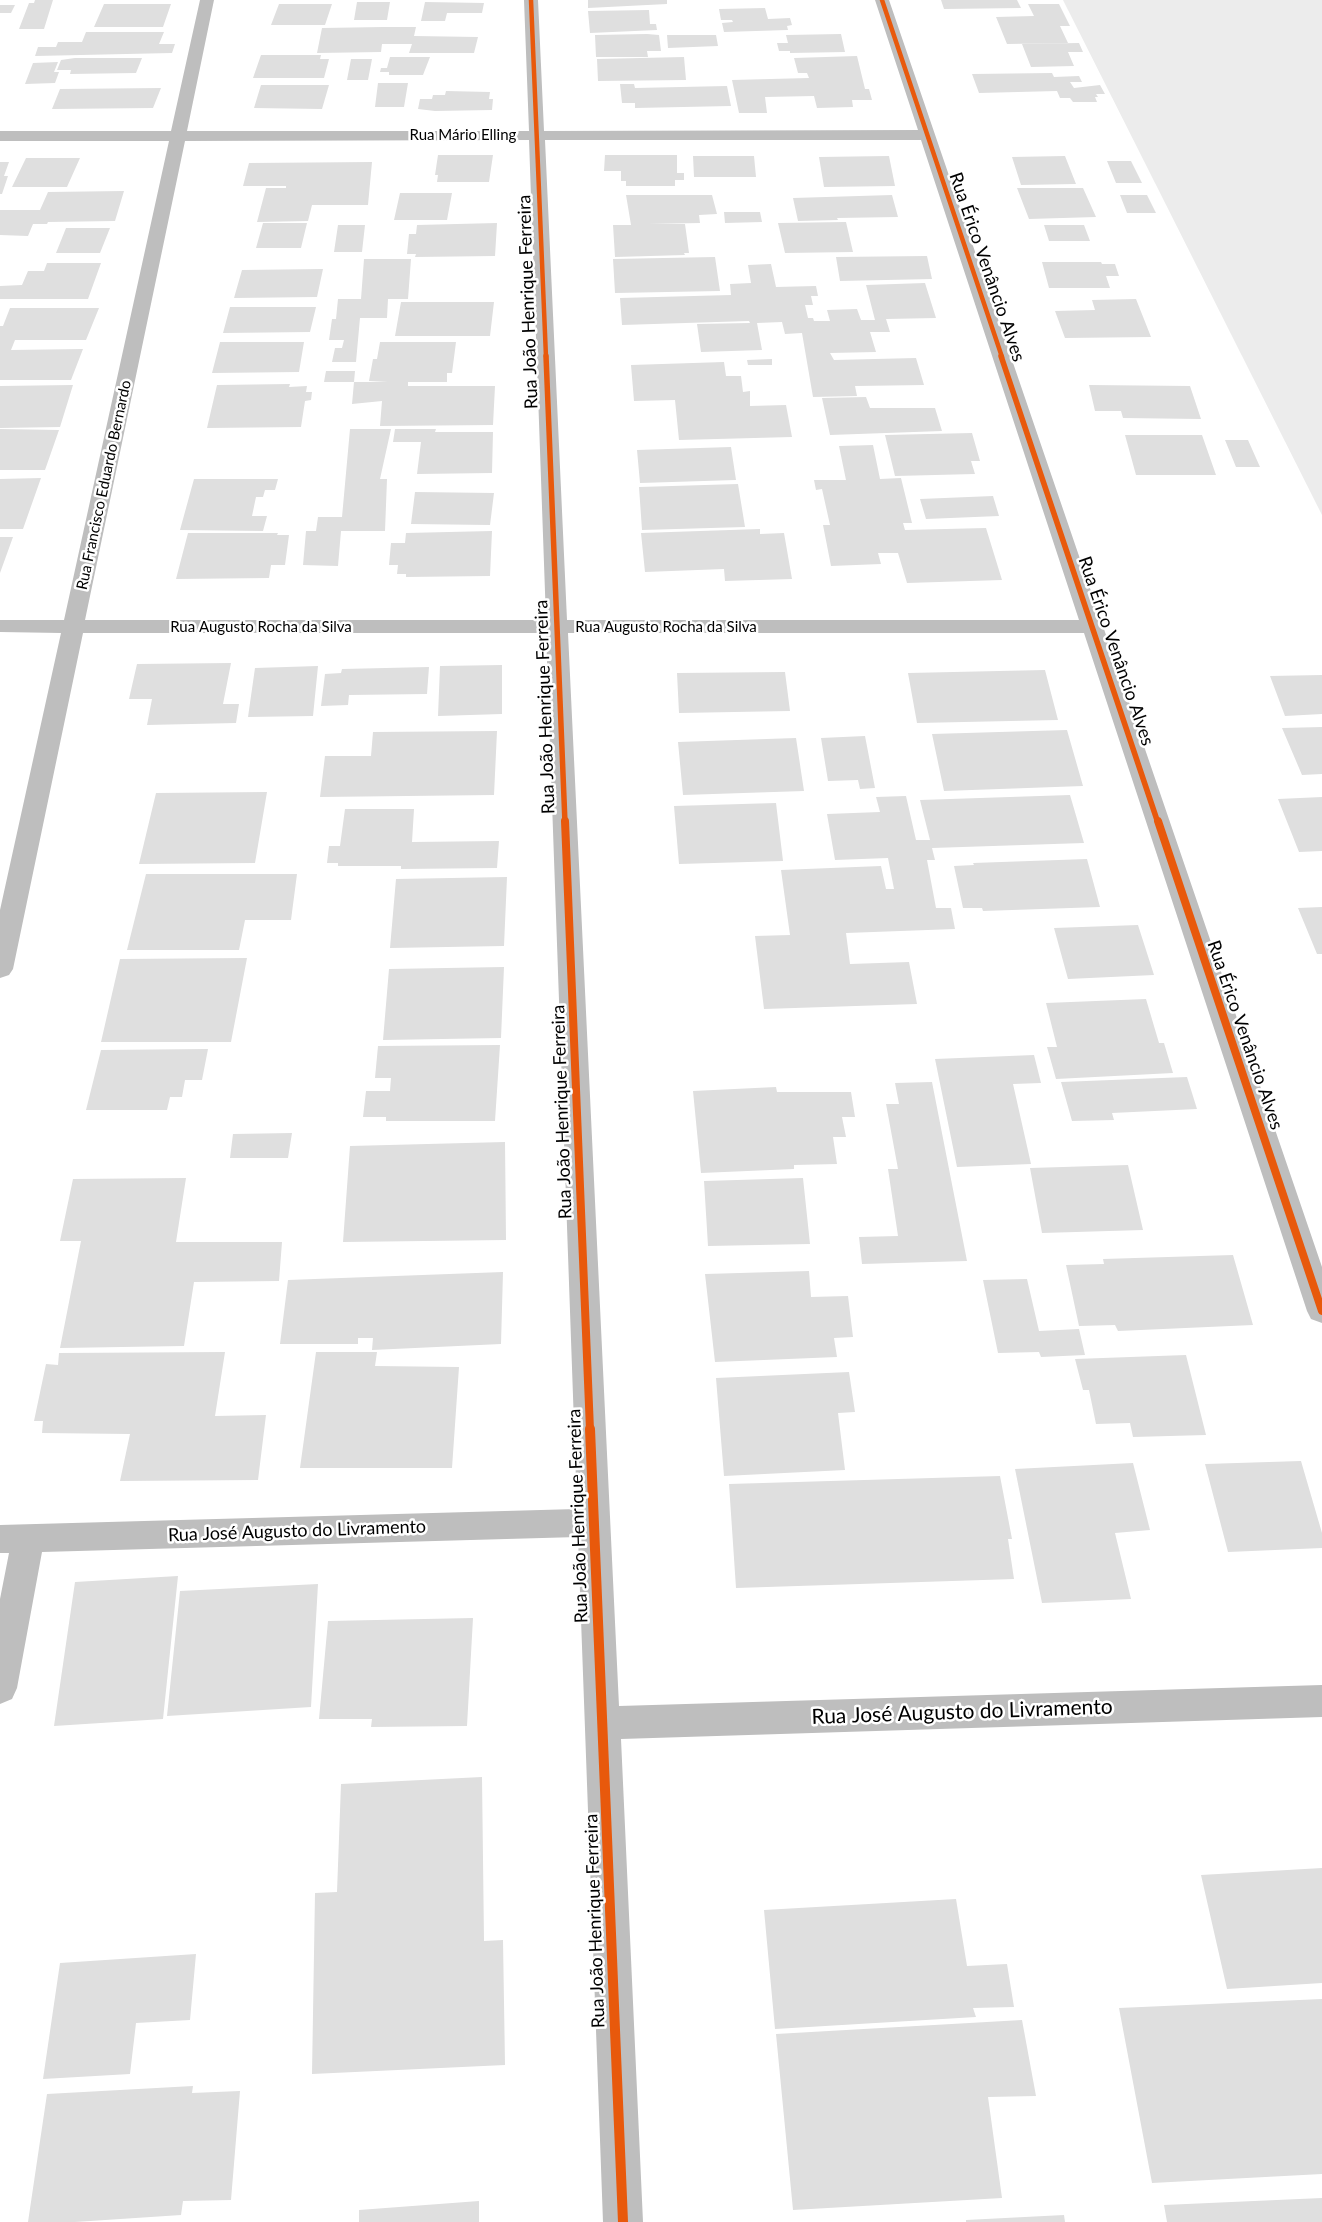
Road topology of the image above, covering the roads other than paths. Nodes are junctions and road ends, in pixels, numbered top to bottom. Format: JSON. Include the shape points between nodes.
{"nodes":[{"id":1,"x":207,"y":0,"type":"edge"},
{"id":2,"x":531,"y":0,"type":"edge"},
{"id":3,"x":882,"y":0,"type":"edge"},
{"id":4,"x":536,"y":135,"type":"junction"},
{"id":5,"x":927,"y":135,"type":"junction"},
{"id":6,"x":0,"y":136,"type":"edge"},
{"id":7,"x":178,"y":136,"type":"junction"},
{"id":8,"x":0,"y":626,"type":"edge"},
{"id":9,"x":73,"y":626,"type":"junction"},
{"id":10,"x":557,"y":626,"type":"junction"},
{"id":11,"x":1092,"y":626,"type":"junction"},
{"id":12,"x":0,"y":969,"type":"edge"},
{"id":13,"x":1322,"y":1311,"type":"edge"},
{"id":14,"x":594,"y":1523,"type":"junction"},
{"id":15,"x":14,"y":1538,"type":"edge"},
{"id":16,"x":0,"y":1688,"type":"edge"},
{"id":17,"x":1322,"y":1701,"type":"edge"},
{"id":18,"x":602,"y":1723,"type":"junction"},
{"id":19,"x":623,"y":2222,"type":"edge"}],
"edges":[{"from":1,"to":7,"type":"street","name":"Rua Francisco Eduardo Bernardo"},
{"from":2,"to":4,"type":"street","name":"Rua João Henrique Ferreira"},
{"from":3,"to":5,"type":"street","name":"Rua Érico Venâncio Alves"},
{"from":4,"to":5,"type":"street","name":"Rua Mário Elling"},
{"from":4,"to":7,"type":"street","name":"Rua Mário Elling"},
{"from":4,"to":10,"type":"street","name":"Rua João Henrique Ferreira"},
{"from":5,"to":11,"type":"street","name":"Rua Érico Venâncio Alves"},
{"from":6,"to":7,"type":"street","name":"Rua Mário Elling"},
{"from":7,"to":9,"type":"street","name":"Rua Francisco Eduardo Bernardo"},
{"from":8,"to":9,"type":"street","name":"Rua Augusto Rocha da Silva"},
{"from":9,"to":10,"type":"street","name":"Rua Augusto Rocha da Silva"},
{"from":9,"to":12,"type":"street","name":"Rua Francisco Eduardo Bernardo"},
{"from":10,"to":11,"type":"street","name":"Rua Augusto Rocha da Silva"},
{"from":10,"to":14,"type":"street","name":"Rua João Henrique Ferreira"},
{"from":11,"to":13,"type":"street","name":"Rua Érico Venâncio Alves"},
{"from":14,"to":15,"type":"street","name":"Rua José Augusto do Livramento"},
{"from":14,"to":18,"type":"street","name":"Rua João Henrique Ferreira"},
{"from":15,"to":16,"type":"street"},
{"from":17,"to":18,"type":"street","name":"Rua José Augusto do Livramento"},
{"from":18,"to":19,"type":"street","name":"Rua João Henrique Ferreira"}]}
